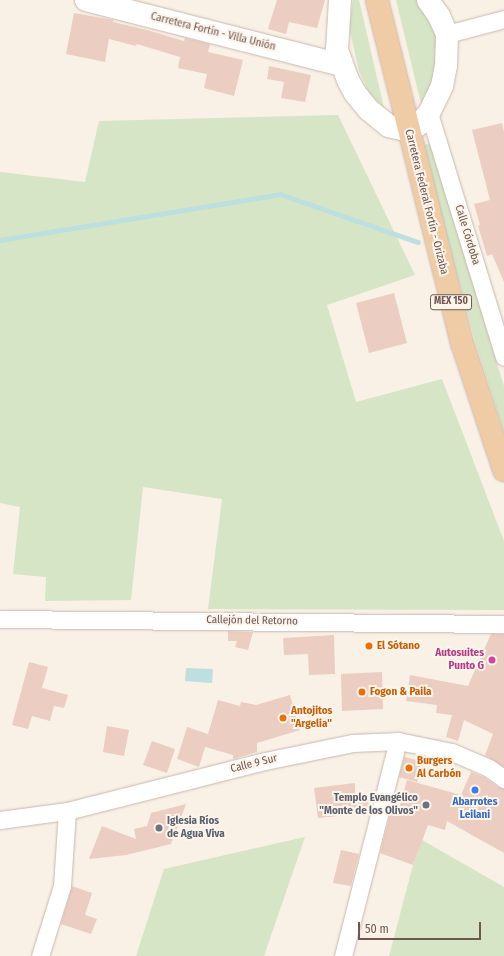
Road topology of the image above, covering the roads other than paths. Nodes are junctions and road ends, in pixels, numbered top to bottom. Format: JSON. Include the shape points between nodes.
{"nodes":[{"id":1,"x":86,"y":0,"type":"edge"},
{"id":2,"x":340,"y":0,"type":"edge"},
{"id":3,"x":377,"y":0,"type":"edge"},
{"id":4,"x":428,"y":0,"type":"edge"},
{"id":5,"x":504,"y":19,"type":"edge"},
{"id":6,"x":448,"y":34,"type":"junction"},
{"id":7,"x":341,"y":64,"type":"junction"},
{"id":8,"x":429,"y":114,"type":"junction"},
{"id":9,"x":409,"y":131,"type":"junction"},
{"id":10,"x":503,"y":350,"type":"edge"},
{"id":11,"x":504,"y":470,"type":"edge"},
{"id":12,"x":0,"y":619,"type":"edge"},
{"id":13,"x":504,"y":624,"type":"edge"},
{"id":14,"x":398,"y":741,"type":"junction"},
{"id":15,"x":504,"y":779,"type":"edge"},
{"id":16,"x":67,"y":811,"type":"junction"},
{"id":17,"x":0,"y":820,"type":"edge"},
{"id":18,"x":40,"y":956,"type":"edge"},
{"id":19,"x":343,"y":956,"type":"edge"}],
"edges":[{"from":1,"to":7,"type":"main road","name":"Carretera Fortín - Villa Unión"},
{"from":2,"to":7,"type":"main road","via":[[337,50]]},
{"from":3,"to":9,"type":"main road","name":"Carretera Federal Fortín - Orizaba","number":"MEX 150"},
{"from":4,"to":6,"type":"main road"},
{"from":5,"to":6,"type":"street"},
{"from":6,"to":8,"type":"main road","via":[[442,86]]},
{"from":7,"to":9,"type":"main road","via":[[355,93],[369,110],[389,126]]},
{"from":8,"to":9,"type":"main road"},
{"from":8,"to":10,"type":"street","name":"Calle Córdoba"},
{"from":9,"to":11,"type":"main road","name":"Carretera Federal Fortín - Orizaba","number":"MEX 150","via":[[462,343]]},
{"from":12,"to":13,"type":"street","name":"Callejón del Retorno"},
{"from":14,"to":15,"type":"street","name":"Calle 9 Sur","via":[[452,752],[489,768]]},
{"from":14,"to":16,"type":"street","name":"Calle 9 Sur","via":[[353,743],[265,761]]},
{"from":14,"to":19,"type":"street"},
{"from":16,"to":17,"type":"street","name":"Calle 9 Sur"},
{"from":16,"to":18,"type":"street","via":[[62,886]]}]}
